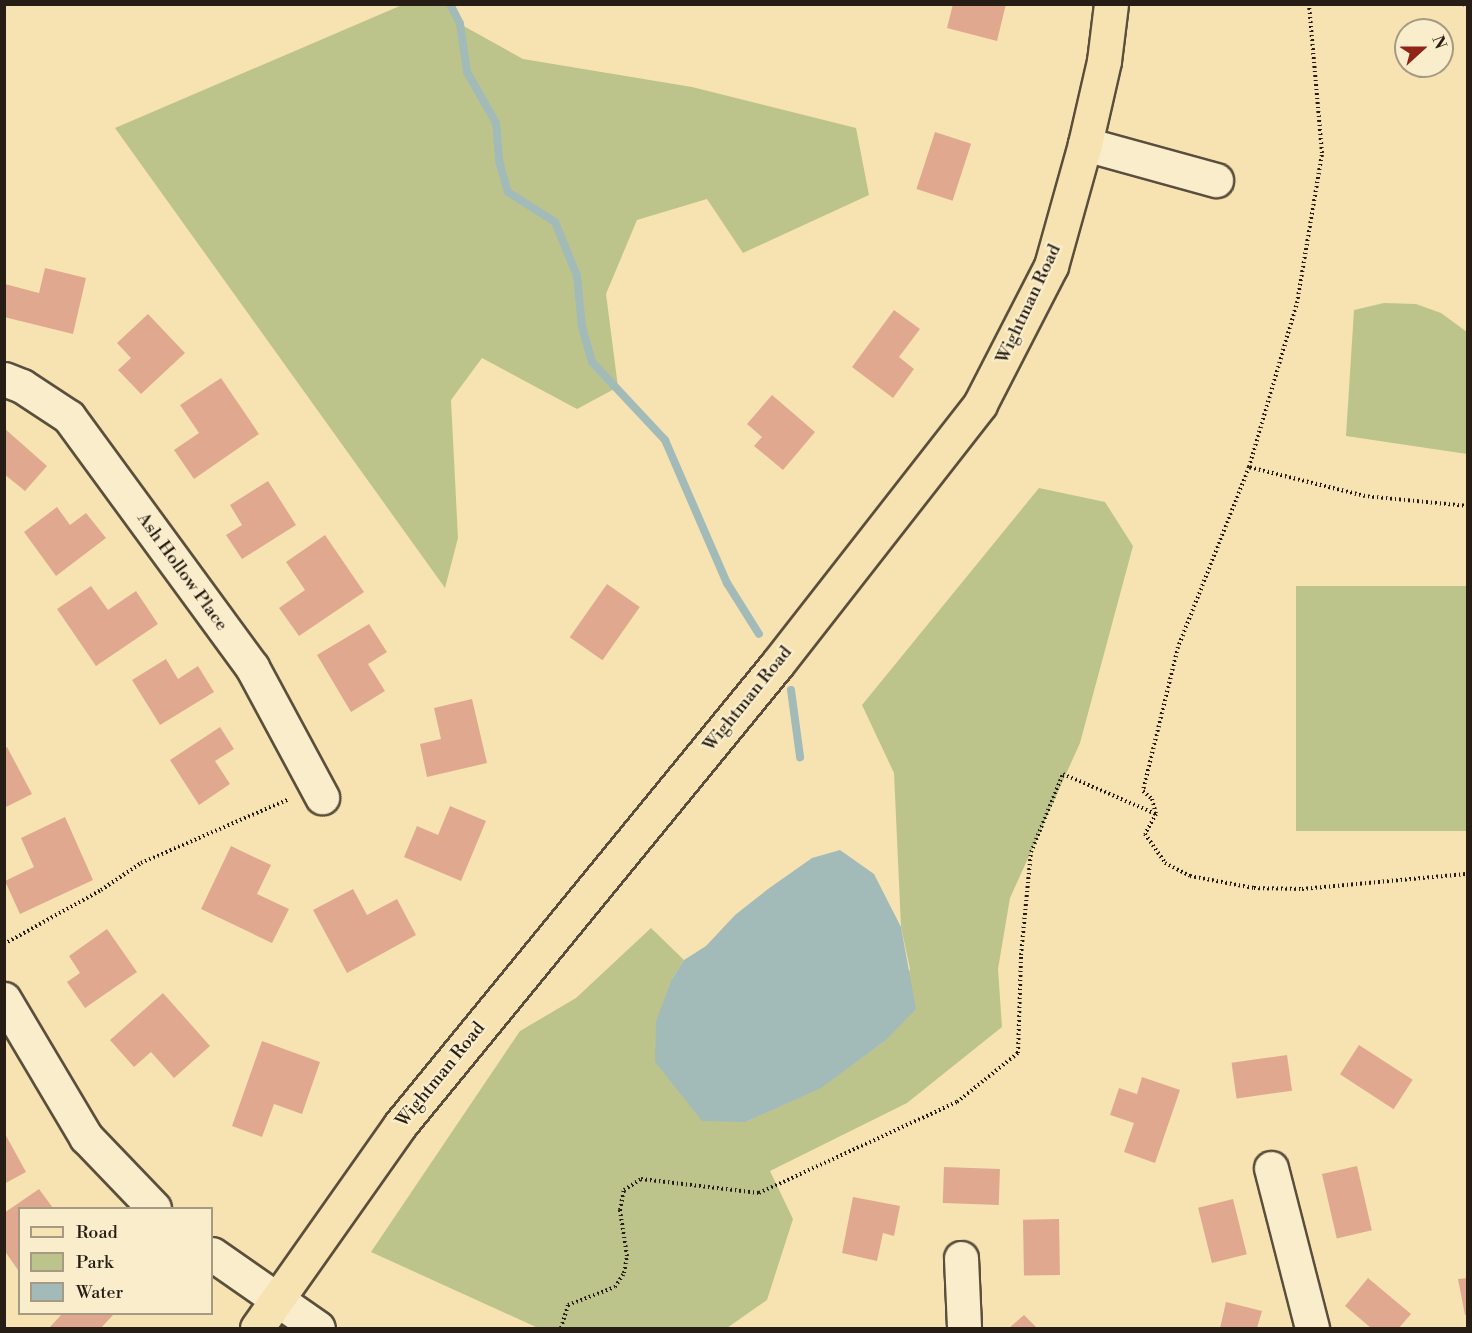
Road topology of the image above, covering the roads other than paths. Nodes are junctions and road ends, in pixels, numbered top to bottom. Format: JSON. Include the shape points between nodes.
{"nodes":[{"id":1,"x":1112,"y":4,"type":"edge"},
{"id":2,"x":1085,"y":144,"type":"junction"},
{"id":3,"x":1216,"y":180,"type":"dead end"},
{"id":4,"x":4,"y":379,"type":"edge"},
{"id":5,"x":320,"y":793,"type":"road end"},
{"id":6,"x":4,"y":999,"type":"edge"},
{"id":7,"x":1271,"y":1168,"type":"dead end"},
{"id":8,"x":152,"y":1207,"type":"edge"},
{"id":9,"x":213,"y":1255,"type":"edge"},
{"id":10,"x":962,"y":1258,"type":"dead end"},
{"id":11,"x":276,"y":1301,"type":"junction"},
{"id":12,"x":257,"y":1329,"type":"edge"},
{"id":13,"x":318,"y":1329,"type":"edge"},
{"id":14,"x":964,"y":1329,"type":"edge"},
{"id":15,"x":1312,"y":1329,"type":"edge"}],
"edges":[{"from":1,"to":2,"type":"main road","name":"Wightman Road"},
{"from":2,"to":3,"type":"street"},
{"from":2,"to":11,"type":"main road","name":"Wightman Road","via":[[1051,266],[980,404],[778,663],[400,1125]]},
{"from":4,"to":5,"type":"street","name":"Ash Hollow Place","via":[[22,386],[69,417],[252,667]]},
{"from":6,"to":8,"type":"street","via":[[87,1137]]},
{"from":7,"to":15,"type":"street"},
{"from":9,"to":11,"type":"street"},
{"from":10,"to":14,"type":"street"},
{"from":11,"to":12,"type":"main road","name":"Wightman Road"},
{"from":11,"to":13,"type":"street"}]}
